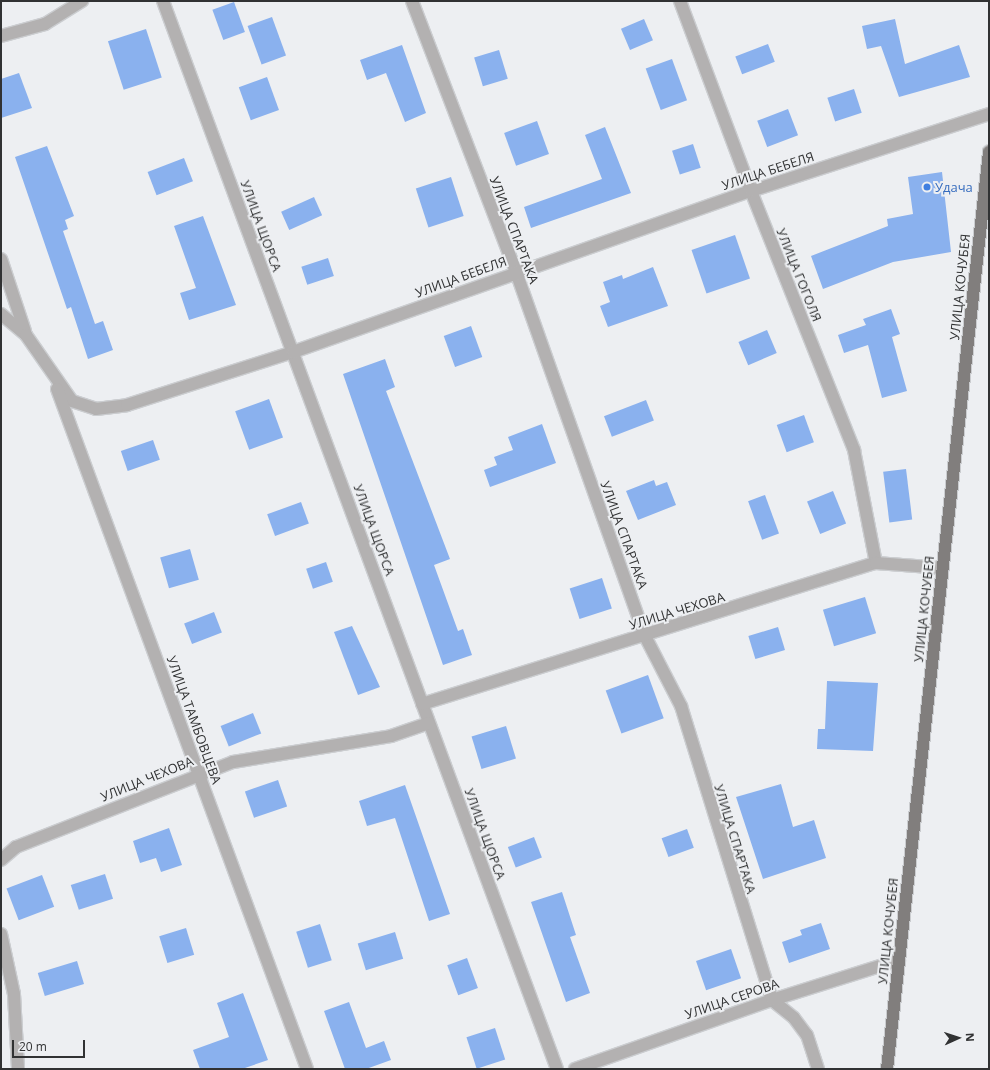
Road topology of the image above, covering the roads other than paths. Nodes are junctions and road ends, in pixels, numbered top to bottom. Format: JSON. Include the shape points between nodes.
{"nodes":[{"id":1,"x":82,"y":1,"type":"edge"},
{"id":2,"x":163,"y":1,"type":"edge"},
{"id":3,"x":412,"y":1,"type":"edge"},
{"id":4,"x":680,"y":1,"type":"edge"},
{"id":5,"x":1,"y":36,"type":"edge"},
{"id":6,"x":989,"y":114,"type":"edge"},
{"id":7,"x":989,"y":152,"type":"edge"},
{"id":8,"x":751,"y":191,"type":"junction"},
{"id":9,"x":1,"y":258,"type":"edge"},
{"id":10,"x":516,"y":272,"type":"junction"},
{"id":11,"x":1,"y":314,"type":"edge"},
{"id":12,"x":26,"y":335,"type":"junction"},
{"id":13,"x":294,"y":352,"type":"junction"},
{"id":14,"x":54,"y":380,"type":"junction"},
{"id":15,"x":876,"y":563,"type":"junction"},
{"id":16,"x":943,"y":568,"type":"junction"},
{"id":17,"x":645,"y":636,"type":"junction"},
{"id":18,"x":422,"y":704,"type":"junction"},
{"id":19,"x":429,"y":723,"type":"junction"},
{"id":20,"x":199,"y":773,"type":"junction"},
{"id":21,"x":1,"y":860,"type":"edge"},
{"id":22,"x":1,"y":934,"type":"edge"},
{"id":23,"x":899,"y":960,"type":"junction"},
{"id":24,"x":772,"y":1000,"type":"junction"},
{"id":25,"x":18,"y":1069,"type":"edge"},
{"id":26,"x":307,"y":1069,"type":"edge"},
{"id":27,"x":557,"y":1069,"type":"edge"},
{"id":28,"x":575,"y":1069,"type":"edge"},
{"id":29,"x":818,"y":1069,"type":"edge"},
{"id":30,"x":887,"y":1069,"type":"edge"}],
"edges":[{"from":1,"to":5,"type":"street","via":[[45,24]]},
{"from":2,"to":13,"type":"street","name":"УЛИЦА ЩОРСА"},
{"from":3,"to":10,"type":"street","name":"УЛИЦА СПАРТАКА"},
{"from":4,"to":8,"type":"street","name":"УЛИЦА ГОГОЛЯ"},
{"from":6,"to":8,"type":"street","name":"УЛИЦА БЕБЕЛЯ"},
{"from":7,"to":16,"type":"main road","name":"УЛИЦА КОЧУБЕЯ"},
{"from":8,"to":10,"type":"street","name":"УЛИЦА БЕБЕЛЯ"},
{"from":8,"to":15,"type":"street","name":"УЛИЦА ГОГОЛЯ","via":[[854,450]]},
{"from":9,"to":12,"type":"street"},
{"from":10,"to":13,"type":"street","name":"УЛИЦА БЕБЕЛЯ"},
{"from":10,"to":17,"type":"street","name":"УЛИЦА СПАРТАКА"},
{"from":11,"to":12,"type":"street","name":"УЛИЦА БЕБЕЛЯ"},
{"from":12,"to":14,"type":"street","name":"УЛИЦА БЕБЕЛЯ"},
{"from":13,"to":14,"type":"street","name":"УЛИЦА БЕБЕЛЯ","via":[[127,405],[96,409],[78,403]]},
{"from":13,"to":18,"type":"street","name":"УЛИЦА ЩОРСА"},
{"from":14,"to":20,"type":"street","name":"УЛИЦА ТАМБОВЦЕВА"},
{"from":15,"to":16,"type":"street","name":"УЛИЦА ЧЕХОВА"},
{"from":15,"to":17,"type":"street","name":"УЛИЦА ЧЕХОВА"},
{"from":16,"to":23,"type":"main road","name":"УЛИЦА КОЧУБЕЯ"},
{"from":17,"to":18,"type":"street","name":"УЛИЦА ЧЕХОВА"},
{"from":17,"to":24,"type":"street","name":"УЛИЦА СПАРТАКА","via":[[680,706]]},
{"from":18,"to":19,"type":"street","name":"УЛИЦА ЩОРСА"},
{"from":19,"to":20,"type":"street","name":"УЛИЦА ЧЕХОВА","via":[[391,736],[233,762]]},
{"from":19,"to":27,"type":"street","name":"УЛИЦА ЩОРСА"},
{"from":20,"to":21,"type":"street","name":"УЛИЦА ЧЕХОВА","via":[[16,847]]},
{"from":20,"to":26,"type":"street","name":"УЛИЦА ТАМБОВЦЕВА"},
{"from":22,"to":25,"type":"street","via":[[14,994]]},
{"from":23,"to":24,"type":"street","name":"УЛИЦА СЕРОВА"},
{"from":23,"to":30,"type":"main road","name":"УЛИЦА КОЧУБЕЯ"},
{"from":24,"to":28,"type":"street","name":"УЛИЦА СЕРОВА"},
{"from":24,"to":29,"type":"street","via":[[794,1018],[807,1035]]}]}
